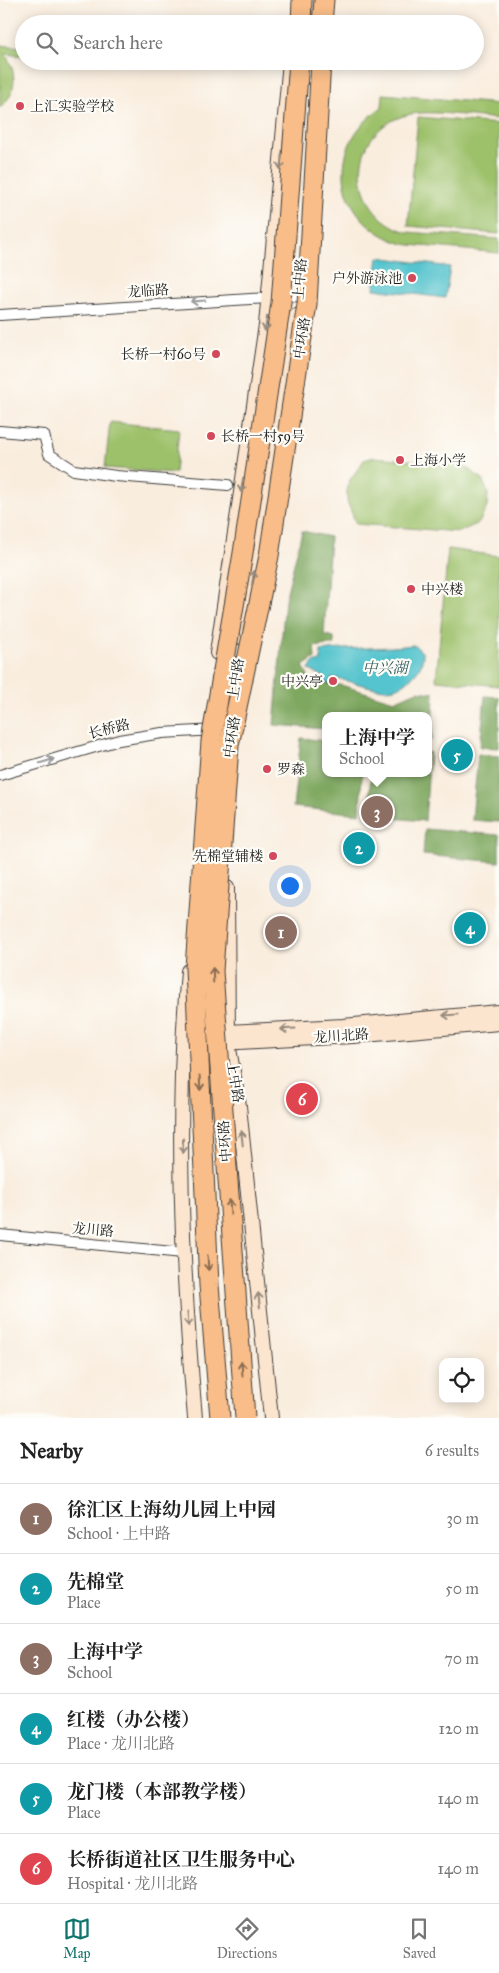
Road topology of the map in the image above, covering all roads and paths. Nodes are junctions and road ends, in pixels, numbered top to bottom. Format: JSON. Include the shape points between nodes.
{"nodes":[{"id":1,"x":293,"y":0,"type":"edge"},
{"id":2,"x":302,"y":0,"type":"edge"},
{"id":3,"x":317,"y":0,"type":"edge"},
{"id":4,"x":324,"y":0,"type":"edge"},
{"id":5,"x":292,"y":15,"type":"edge"},
{"id":6,"x":301,"y":15,"type":"edge"},
{"id":7,"x":316,"y":15,"type":"edge"},
{"id":8,"x":323,"y":15,"type":"edge"},
{"id":9,"x":289,"y":70,"type":"edge"},
{"id":10,"x":298,"y":70,"type":"edge"},
{"id":11,"x":313,"y":70,"type":"edge"},
{"id":12,"x":320,"y":70,"type":"edge"},
{"id":13,"x":299,"y":296,"type":"junction"},
{"id":14,"x":270,"y":297,"type":"junction"},
{"id":15,"x":0,"y":316,"type":"edge"},
{"id":16,"x":0,"y":431,"type":"edge"},
{"id":17,"x":228,"y":485,"type":"dead end"},
{"id":18,"x":209,"y":730,"type":"junction"},
{"id":19,"x":228,"y":730,"type":"junction"},
{"id":20,"x":0,"y":775,"type":"edge"},
{"id":21,"x":499,"y":1012,"type":"edge"},
{"id":22,"x":499,"y":1023,"type":"edge"},
{"id":23,"x":228,"y":1038,"type":"junction"},
{"id":24,"x":183,"y":1040,"type":"junction"},
{"id":25,"x":0,"y":1235,"type":"edge"},
{"id":26,"x":183,"y":1253,"type":"junction"},
{"id":27,"x":195,"y":1418,"type":"edge"},
{"id":28,"x":220,"y":1418,"type":"edge"},
{"id":29,"x":246,"y":1418,"type":"edge"},
{"id":30,"x":271,"y":1418,"type":"edge"}],
"edges":[{"from":1,"to":5,"type":"main road"},
{"from":2,"to":6,"type":"highway"},
{"from":3,"to":7,"type":"main road"},
{"from":4,"to":8,"type":"highway"},
{"from":9,"to":14,"type":"main road","name":"上中路","one_way":true},
{"from":10,"to":28,"type":"highway","name":"中环路","one_way":true,"bridge":true,"via":[[281,303],[211,742],[195,968],[209,1285]]},
{"from":11,"to":13,"type":"main road","name":"上中路"},
{"from":29,"to":12,"type":"highway","name":"中环路","one_way":true,"bridge":true,"via":[[213,972],[229,745],[269,556],[307,304]]},
{"from":13,"to":14,"type":"street","name":"龙临路"},
{"from":19,"to":13,"type":"main road","name":"上中路","one_way":true},
{"from":14,"to":15,"type":"street","name":"龙临路","one_way":true},
{"from":14,"to":18,"type":"main road","name":"上中路","one_way":true,"via":[[222,614]]},
{"from":16,"to":17,"type":"street","via":[[44,435],[49,454],[74,470]]},
{"from":18,"to":19,"type":"street","name":"长桥路"},
{"from":20,"to":18,"type":"street","name":"长桥路","one_way":true,"via":[[119,740],[162,732]]},
{"from":18,"to":24,"type":"main road","name":"上中路"},
{"from":19,"to":23,"type":"main road","name":"上中路","via":[[224,758]]},
{"from":21,"to":23,"type":"main road","name":"龙川北路","one_way":true},
{"from":22,"to":23,"type":"main road","name":"龙川北路","via":[[353,1036]]},
{"from":23,"to":24,"type":"main road","name":"龙川北路"},
{"from":30,"to":23,"type":"main road","name":"上中路","one_way":true,"via":[[239,1106]]},
{"from":24,"to":26,"type":"main road","name":"上中路","one_way":true},
{"from":25,"to":26,"type":"street","name":"龙川路"},
{"from":26,"to":27,"type":"main road","name":"上中路","one_way":true}]}
